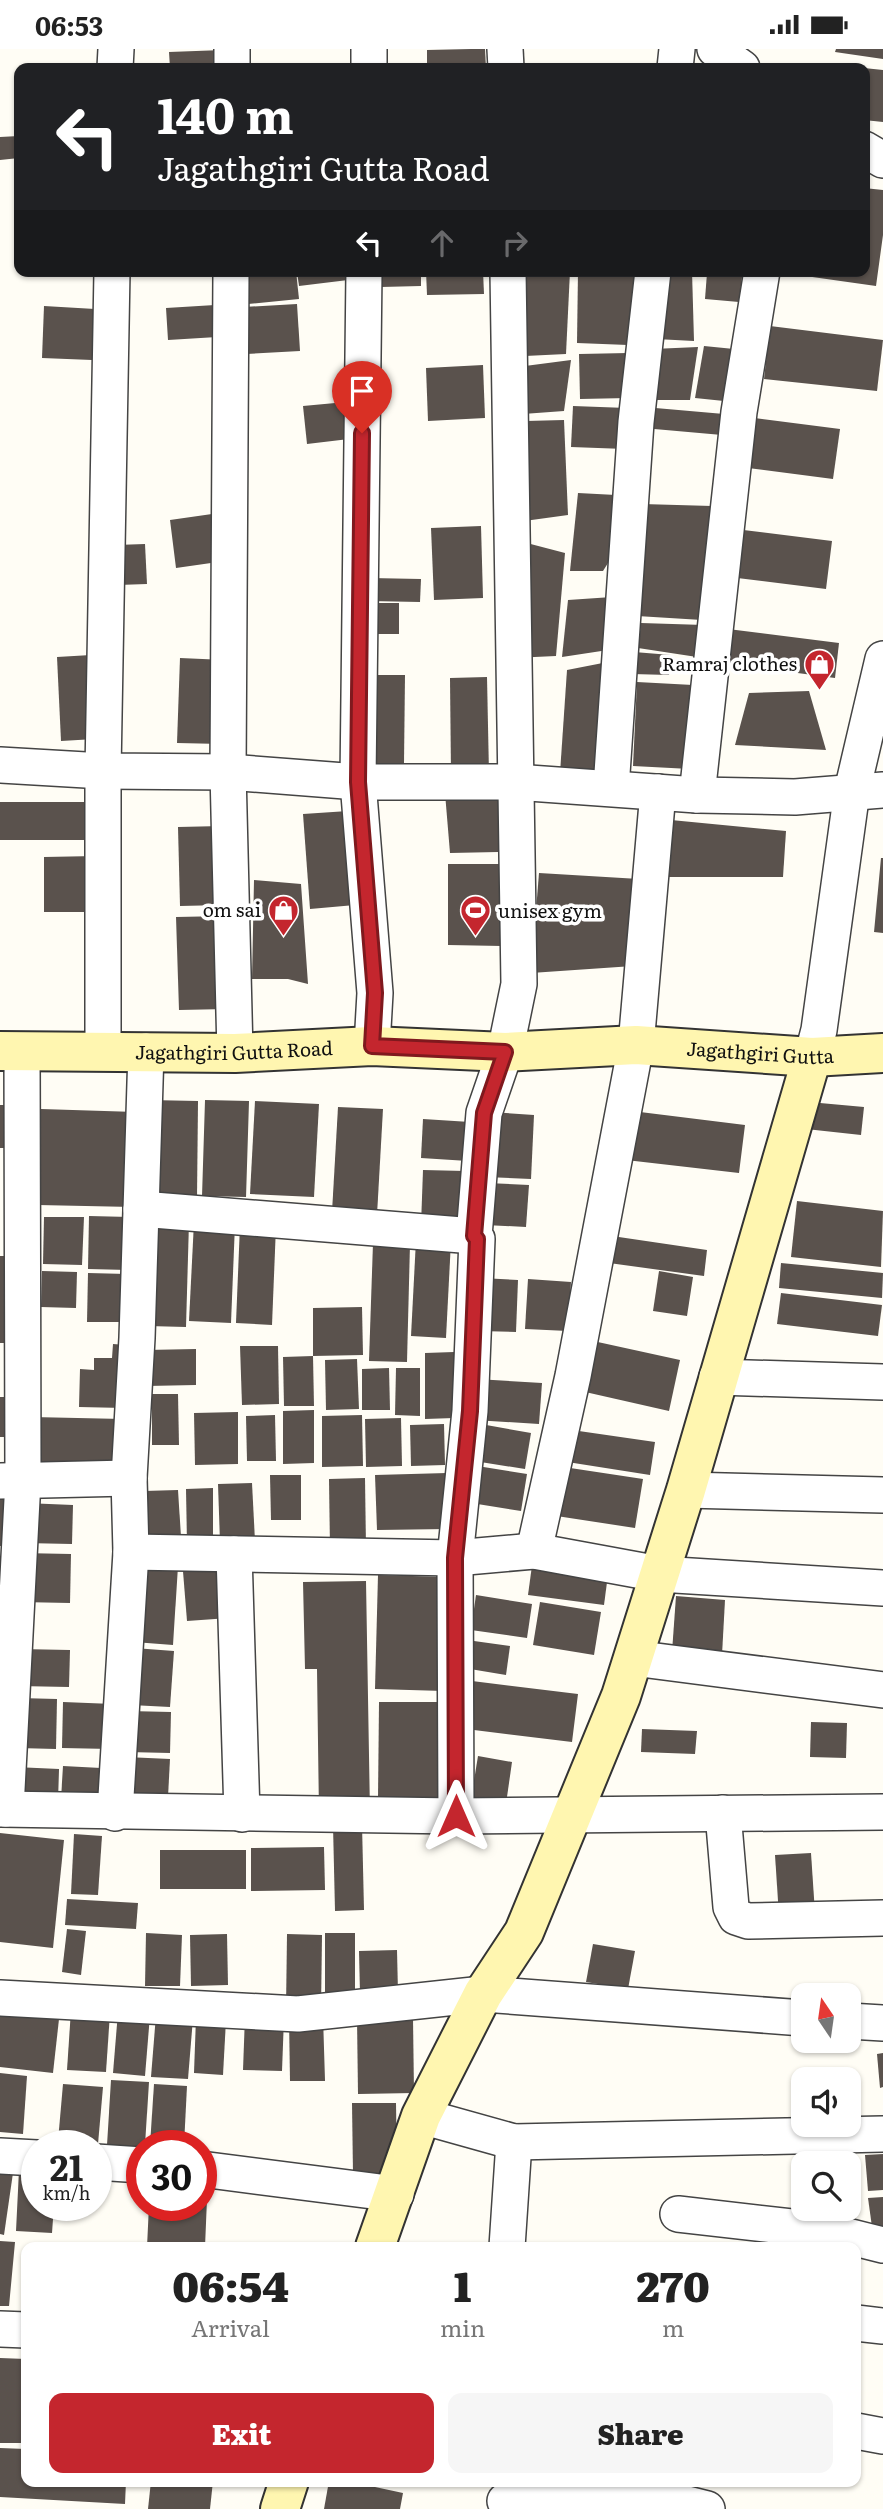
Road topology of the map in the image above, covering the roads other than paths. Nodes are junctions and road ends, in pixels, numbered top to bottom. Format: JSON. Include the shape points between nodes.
{"nodes":[{"id":1,"x":715,"y":49,"type":"edge"},
{"id":2,"x":735,"y":63,"type":"edge"},
{"id":3,"x":112,"y":277,"type":"edge"},
{"id":4,"x":231,"y":277,"type":"edge"},
{"id":5,"x":365,"y":277,"type":"edge"},
{"id":6,"x":508,"y":277,"type":"edge"},
{"id":7,"x":652,"y":277,"type":"edge"},
{"id":8,"x":761,"y":277,"type":"edge"},
{"id":9,"x":883,"y":659,"type":"edge"},
{"id":10,"x":0,"y":765,"type":"edge"},
{"id":11,"x":103,"y":771,"type":"junction"},
{"id":12,"x":228,"y":772,"type":"junction"},
{"id":13,"x":358,"y":782,"type":"junction"},
{"id":14,"x":514,"y":782,"type":"junction"},
{"id":15,"x":611,"y":789,"type":"junction"},
{"id":16,"x":867,"y":790,"type":"edge"},
{"id":17,"x":658,"y":792,"type":"junction"},
{"id":18,"x":697,"y":795,"type":"junction"},
{"id":19,"x":636,"y":1045,"type":"junction"},
{"id":20,"x":372,"y":1046,"type":"junction"},
{"id":21,"x":103,"y":1050,"type":"junction"},
{"id":22,"x":11,"y":1051,"type":"edge"},
{"id":23,"x":146,"y":1051,"type":"junction"},
{"id":24,"x":505,"y":1052,"type":"junction"},
{"id":25,"x":235,"y":1053,"type":"junction"},
{"id":26,"x":883,"y":1053,"type":"edge"},
{"id":27,"x":812,"y":1057,"type":"junction"},
{"id":28,"x":141,"y":1209,"type":"junction"},
{"id":29,"x":474,"y":1236,"type":"junction"},
{"id":30,"x":717,"y":1377,"type":"junction"},
{"id":31,"x":883,"y":1382,"type":"edge"},
{"id":32,"x":129,"y":1478,"type":"junction"},
{"id":33,"x":11,"y":1481,"type":"edge"},
{"id":34,"x":686,"y":1490,"type":"junction"},
{"id":35,"x":883,"y":1495,"type":"edge"},
{"id":36,"x":534,"y":1551,"type":"junction"},
{"id":37,"x":131,"y":1552,"type":"junction"},
{"id":38,"x":234,"y":1554,"type":"junction"},
{"id":39,"x":455,"y":1558,"type":"junction"},
{"id":40,"x":659,"y":1574,"type":"junction"},
{"id":41,"x":883,"y":1588,"type":"edge"},
{"id":42,"x":633,"y":1658,"type":"junction"},
{"id":43,"x":883,"y":1690,"type":"edge"},
{"id":44,"x":3,"y":1809,"type":"edge"},
{"id":45,"x":883,"y":1812,"type":"edge"},
{"id":46,"x":115,"y":1813,"type":"junction"},
{"id":47,"x":572,"y":1813,"type":"junction"},
{"id":48,"x":723,"y":1813,"type":"junction"},
{"id":49,"x":242,"y":1814,"type":"junction"},
{"id":50,"x":456,"y":1816,"type":"junction"},
{"id":51,"x":883,"y":1918,"type":"edge"},
{"id":52,"x":483,"y":1994,"type":"junction"},
{"id":53,"x":0,"y":1998,"type":"edge"},
{"id":54,"x":791,"y":2017,"type":"edge"},
{"id":55,"x":861,"y":2022,"type":"edge"},
{"id":56,"x":883,"y":2023,"type":"edge"},
{"id":57,"x":421,"y":2116,"type":"junction"},
{"id":58,"x":883,"y":2134,"type":"edge"},
{"id":59,"x":514,"y":2142,"type":"junction"},
{"id":60,"x":0,"y":2156,"type":"edge"},
{"id":61,"x":21,"y":2157,"type":"edge"},
{"id":62,"x":217,"y":2171,"type":"edge"},
{"id":63,"x":396,"y":2194,"type":"junction"},
{"id":64,"x":678,"y":2214,"type":"dead end"},
{"id":65,"x":377,"y":2242,"type":"edge"},
{"id":66,"x":507,"y":2242,"type":"edge"},
{"id":67,"x":883,"y":2245,"type":"edge"},
{"id":68,"x":861,"y":2324,"type":"edge"},
{"id":69,"x":883,"y":2326,"type":"edge"},
{"id":70,"x":0,"y":2329,"type":"edge"},
{"id":71,"x":21,"y":2330,"type":"edge"},
{"id":72,"x":861,"y":2432,"type":"edge"},
{"id":73,"x":883,"y":2436,"type":"edge"},
{"id":74,"x":287,"y":2487,"type":"edge"},
{"id":75,"x":505,"y":2497,"type":"edge"},
{"id":76,"x":280,"y":2509,"type":"edge"},
{"id":77,"x":707,"y":2509,"type":"edge"}],
"edges":[{"from":1,"to":2,"type":"street"},
{"from":3,"to":11,"type":"street"},
{"from":4,"to":12,"type":"street"},
{"from":5,"to":13,"type":"street"},
{"from":6,"to":14,"type":"street"},
{"from":7,"to":15,"type":"street","via":[[636,422]]},
{"from":8,"to":18,"type":"street","via":[[739,412]]},
{"from":9,"to":16,"type":"street"},
{"from":10,"to":11,"type":"street"},
{"from":11,"to":12,"type":"street"},
{"from":11,"to":21,"type":"street"},
{"from":12,"to":13,"type":"street"},
{"from":12,"to":25,"type":"street"},
{"from":13,"to":14,"type":"street"},
{"from":13,"to":20,"type":"street","via":[[375,993]]},
{"from":14,"to":15,"type":"street"},
{"from":14,"to":24,"type":"street","via":[[519,984]]},
{"from":15,"to":17,"type":"street"},
{"from":16,"to":18,"type":"street","via":[[795,797]]},
{"from":16,"to":27,"type":"street"},
{"from":17,"to":18,"type":"street"},
{"from":17,"to":19,"type":"street"},
{"from":19,"to":24,"type":"street","name":"Jagathgiri Gutta Road"},
{"from":19,"to":27,"type":"street","name":"Jagathgiri Gutta"},
{"from":19,"to":36,"type":"street","via":[[573,1376]]},
{"from":20,"to":24,"type":"street","name":"Jagathgiri Gutta Road"},
{"from":20,"to":25,"type":"street","name":"Jagathgiri Gutta Road"},
{"from":21,"to":22,"type":"street","name":"Jagathgiri Gutta Road"},
{"from":21,"to":23,"type":"street","name":"Jagathgiri Gutta Road"},
{"from":22,"to":33,"type":"street"},
{"from":23,"to":25,"type":"street","name":"Jagathgiri Gutta Road"},
{"from":23,"to":28,"type":"street"},
{"from":24,"to":29,"type":"street","via":[[484,1113]]},
{"from":26,"to":27,"type":"street","name":"Jagathgiri Gutta"},
{"from":27,"to":30,"type":"street"},
{"from":28,"to":29,"type":"street"},
{"from":28,"to":32,"type":"street"},
{"from":29,"to":39,"type":"street","via":[[470,1411]]},
{"from":30,"to":31,"type":"street"},
{"from":30,"to":34,"type":"street"},
{"from":32,"to":33,"type":"street"},
{"from":32,"to":37,"type":"street"},
{"from":33,"to":44,"type":"street"},
{"from":34,"to":35,"type":"street"},
{"from":34,"to":40,"type":"street"},
{"from":36,"to":39,"type":"street"},
{"from":36,"to":40,"type":"street"},
{"from":37,"to":38,"type":"street"},
{"from":37,"to":46,"type":"street"},
{"from":38,"to":39,"type":"street"},
{"from":38,"to":49,"type":"street"},
{"from":39,"to":50,"type":"street"},
{"from":40,"to":41,"type":"street"},
{"from":40,"to":42,"type":"street"},
{"from":42,"to":43,"type":"street"},
{"from":42,"to":47,"type":"street"},
{"from":44,"to":46,"type":"street"},
{"from":45,"to":48,"type":"street"},
{"from":46,"to":49,"type":"street"},
{"from":47,"to":48,"type":"street"},
{"from":47,"to":50,"type":"street"},
{"from":47,"to":52,"type":"street","via":[[524,1932]]},
{"from":48,"to":51,"type":"street","via":[[731,1907],[736,1917],[748,1921]]},
{"from":49,"to":50,"type":"street"},
{"from":52,"to":53,"type":"street","via":[[298,2014]]},
{"from":52,"to":54,"type":"street"},
{"from":52,"to":57,"type":"street"},
{"from":55,"to":56,"type":"street"},
{"from":57,"to":59,"type":"street"},
{"from":57,"to":63,"type":"street"},
{"from":58,"to":59,"type":"street"},
{"from":59,"to":66,"type":"street"},
{"from":60,"to":61,"type":"street"},
{"from":62,"to":63,"type":"street"},
{"from":63,"to":65,"type":"street"},
{"from":64,"to":67,"type":"street","via":[[827,2231]]},
{"from":68,"to":69,"type":"street"},
{"from":70,"to":71,"type":"street"},
{"from":72,"to":73,"type":"street"},
{"from":74,"to":76,"type":"street"},
{"from":75,"to":77,"type":"street","via":[[687,2504]]}]}
